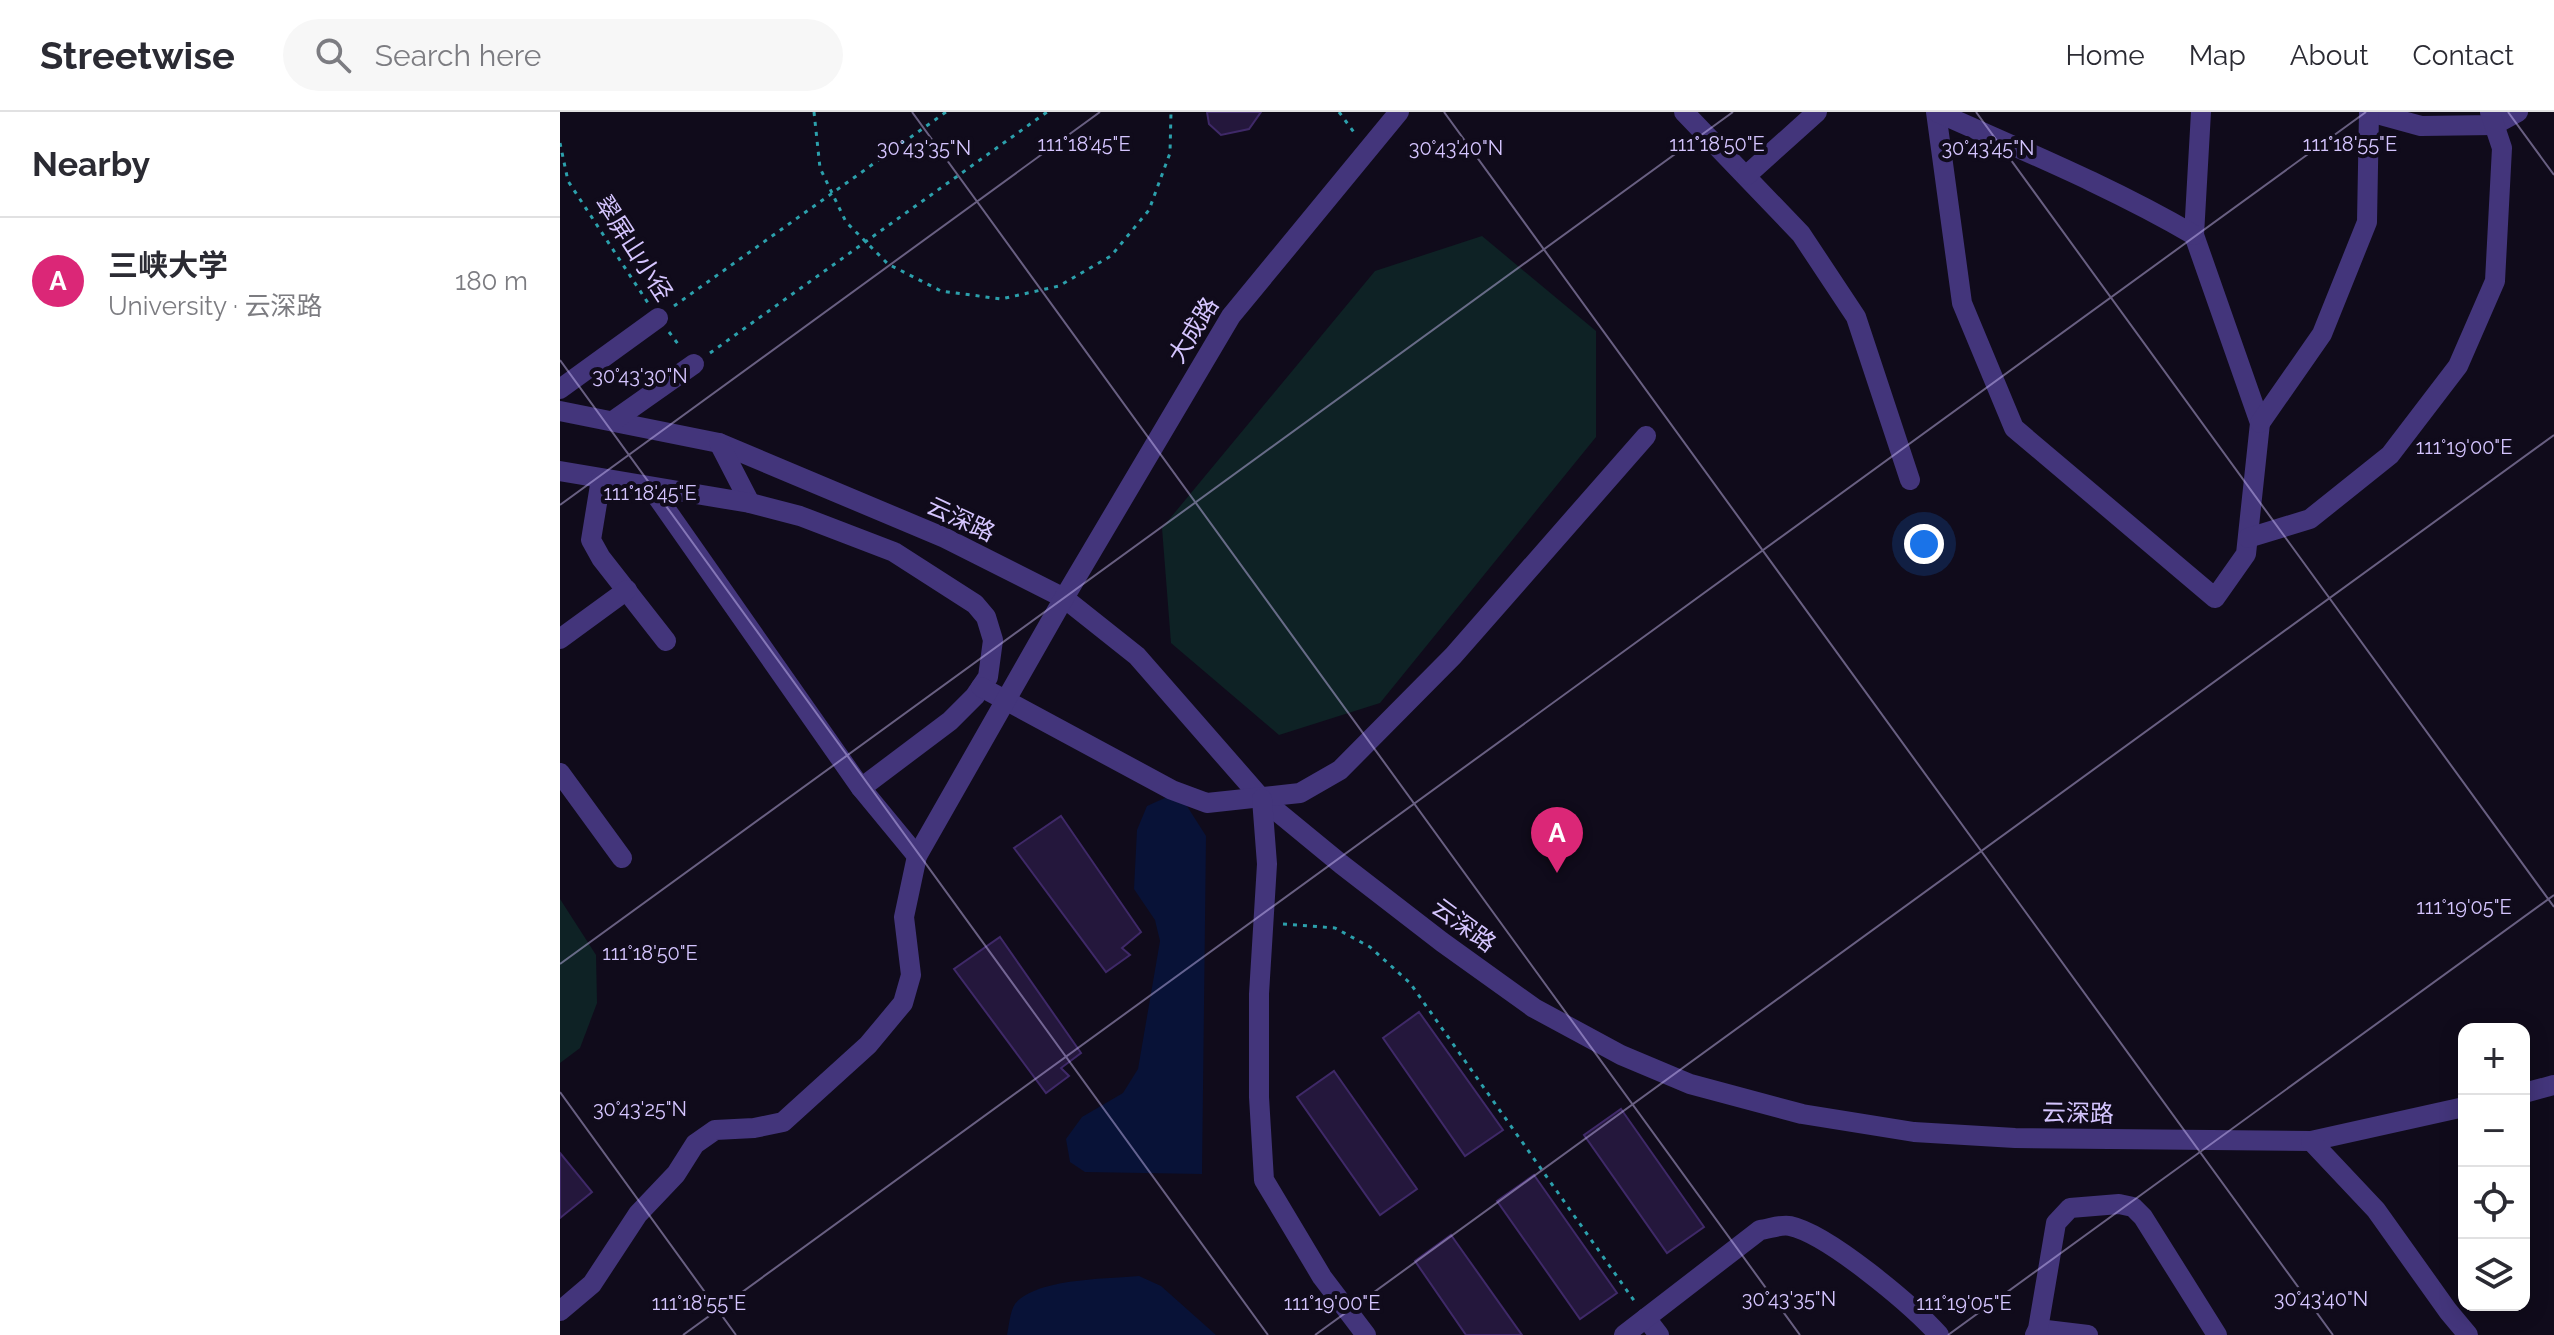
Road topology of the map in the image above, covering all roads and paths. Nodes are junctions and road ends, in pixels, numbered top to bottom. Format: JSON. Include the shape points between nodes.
{"nodes":[{"id":1,"x":814,"y":112,"type":"edge"},
{"id":2,"x":946,"y":112,"type":"edge"},
{"id":3,"x":1047,"y":112,"type":"edge"},
{"id":4,"x":1171,"y":112,"type":"edge"},
{"id":5,"x":1339,"y":112,"type":"edge"},
{"id":6,"x":1399,"y":112,"type":"edge"},
{"id":7,"x":1684,"y":112,"type":"edge"},
{"id":8,"x":1817,"y":112,"type":"edge"},
{"id":9,"x":1936,"y":112,"type":"edge"},
{"id":10,"x":2201,"y":112,"type":"edge"},
{"id":11,"x":2370,"y":112,"type":"edge"},
{"id":12,"x":2518,"y":112,"type":"edge"},
{"id":13,"x":2492,"y":118,"type":"edge"},
{"id":14,"x":560,"y":143,"type":"edge"},
{"id":15,"x":1367,"y":151,"type":"junction"},
{"id":16,"x":1747,"y":175,"type":"junction"},
{"id":17,"x":832,"y":193,"type":"junction"},
{"id":18,"x":2194,"y":235,"type":"junction"},
{"id":19,"x":865,"y":242,"type":"junction"},
{"id":20,"x":658,"y":318,"type":"junction"},
{"id":21,"x":694,"y":364,"type":"junction"},
{"id":22,"x":560,"y":389,"type":"edge"},
{"id":23,"x":560,"y":411,"type":"edge"},
{"id":24,"x":613,"y":421,"type":"junction"},
{"id":25,"x":2260,"y":423,"type":"junction"},
{"id":26,"x":1646,"y":436,"type":"dead end"},
{"id":27,"x":719,"y":443,"type":"junction"},
{"id":28,"x":560,"y":471,"type":"edge"},
{"id":29,"x":601,"y":479,"type":"junction"},
{"id":30,"x":1910,"y":480,"type":"dead end"},
{"id":31,"x":651,"y":488,"type":"junction"},
{"id":32,"x":750,"y":503,"type":"junction"},
{"id":33,"x":2248,"y":538,"type":"junction"},
{"id":34,"x":627,"y":590,"type":"junction"},
{"id":35,"x":1064,"y":598,"type":"junction"},
{"id":36,"x":560,"y":639,"type":"edge"},
{"id":37,"x":666,"y":641,"type":"dead end"},
{"id":38,"x":981,"y":687,"type":"junction"},
{"id":39,"x":1006,"y":700,"type":"junction"},
{"id":40,"x":560,"y":773,"type":"edge"},
{"id":41,"x":861,"y":788,"type":"junction"},
{"id":42,"x":1262,"y":799,"type":"junction"},
{"id":43,"x":917,"y":856,"type":"junction"},
{"id":44,"x":622,"y":858,"type":"dead end"},
{"id":45,"x":1263,"y":922,"type":"junction"},
{"id":46,"x":2554,"y":1085,"type":"edge"},
{"id":47,"x":2530,"y":1091,"type":"edge"},
{"id":48,"x":2458,"y":1108,"type":"edge"},
{"id":49,"x":2311,"y":1141,"type":"junction"},
{"id":50,"x":560,"y":1311,"type":"edge"},
{"id":51,"x":1646,"y":1318,"type":"junction"},
{"id":52,"x":2036,"y":1332,"type":"edge"},
{"id":53,"x":1366,"y":1335,"type":"edge"},
{"id":54,"x":1624,"y":1335,"type":"edge"},
{"id":55,"x":1659,"y":1335,"type":"edge"},
{"id":56,"x":1939,"y":1335,"type":"edge"},
{"id":57,"x":2088,"y":1335,"type":"edge"},
{"id":58,"x":2217,"y":1335,"type":"edge"},
{"id":59,"x":2468,"y":1335,"type":"edge"}],
"edges":[{"from":1,"to":17,"type":"path","via":[[820,168]]},
{"from":2,"to":17,"type":"path"},
{"from":3,"to":19,"type":"path"},
{"from":4,"to":19,"type":"path","via":[[1170,153],[1149,210],[1111,256],[1059,286],[1001,299],[941,291],[888,264]]},
{"from":5,"to":15,"type":"path"},
{"from":6,"to":15,"type":"street","name":"大成路"},
{"from":7,"to":16,"type":"street"},
{"from":8,"to":16,"type":"street"},
{"from":9,"to":18,"type":"street","via":[[2081,174]]},
{"from":9,"to":33,"type":"street","via":[[1962,303],[2014,428],[2215,598],[2246,554]]},
{"from":10,"to":18,"type":"street"},
{"from":11,"to":13,"type":"street","via":[[2421,126]]},
{"from":11,"to":25,"type":"street","via":[[2367,222],[2322,334]]},
{"from":12,"to":13,"type":"street"},
{"from":13,"to":33,"type":"street","via":[[2502,148],[2495,281],[2458,366],[2390,455],[2310,519]]},
{"from":14,"to":20,"type":"path","name":"翠屏山小径","via":[[568,181]]},
{"from":15,"to":35,"type":"street","name":"大成路","via":[[1231,316]]},
{"from":16,"to":30,"type":"street","via":[[1801,234],[1856,317]]},
{"from":17,"to":19,"type":"path","via":[[846,222]]},
{"from":17,"to":20,"type":"path"},
{"from":18,"to":25,"type":"street"},
{"from":19,"to":21,"type":"path"},
{"from":20,"to":21,"type":"path","name":"翠屏山小径"},
{"from":20,"to":22,"type":"street"},
{"from":21,"to":24,"type":"street"},
{"from":23,"to":24,"type":"street","name":"云深路"},
{"from":24,"to":27,"type":"street","name":"云深路"},
{"from":25,"to":33,"type":"street"},
{"from":26,"to":42,"type":"street","via":[[1453,656],[1340,770],[1300,793]]},
{"from":27,"to":32,"type":"street"},
{"from":27,"to":35,"type":"street","name":"云深路","via":[[945,538]]},
{"from":28,"to":29,"type":"street"},
{"from":29,"to":31,"type":"street"},
{"from":29,"to":34,"type":"street","via":[[591,540]]},
{"from":31,"to":32,"type":"street"},
{"from":31,"to":41,"type":"street"},
{"from":32,"to":38,"type":"street","via":[[894,552],[975,604],[986,617],[993,640],[988,677]]},
{"from":34,"to":36,"type":"street"},
{"from":34,"to":37,"type":"street"},
{"from":35,"to":39,"type":"street","name":"大成路"},
{"from":35,"to":42,"type":"street","name":"云深路","via":[[1137,656]]},
{"from":38,"to":39,"type":"street"},
{"from":38,"to":41,"type":"street","via":[[950,721]]},
{"from":39,"to":42,"type":"street","via":[[1178,792],[1207,803]]},
{"from":39,"to":43,"type":"street","name":"大成路"},
{"from":40,"to":44,"type":"street"},
{"from":41,"to":43,"type":"street"},
{"from":42,"to":45,"type":"street","via":[[1267,864]]},
{"from":42,"to":49,"type":"street","name":"云深路","via":[[1534,1008],[1621,1055],[1690,1084],[1802,1114],[1914,1132]]},
{"from":43,"to":50,"type":"street","name":"大成路","via":[[904,917],[911,975],[903,1003],[868,1045],[783,1122],[715,1130],[695,1144],[676,1174],[638,1214],[592,1284]]},
{"from":45,"to":51,"type":"path","via":[[1335,928],[1370,947],[1410,983]]},
{"from":45,"to":53,"type":"street","via":[[1259,1097],[1264,1180],[1322,1277]]},
{"from":46,"to":47,"type":"street"},
{"from":48,"to":49,"type":"street","name":"云深路"},
{"from":49,"to":59,"type":"street","via":[[2376,1210]]},
{"from":51,"to":54,"type":"street"},
{"from":51,"to":55,"type":"street"},
{"from":51,"to":56,"type":"street","via":[[1760,1230],[1787,1225],[1814,1235],[1863,1269]]},
{"from":52,"to":57,"type":"street"},
{"from":52,"to":58,"type":"street","via":[[2056,1223],[2070,1208],[2119,1204],[2133,1207],[2143,1217]]}]}
